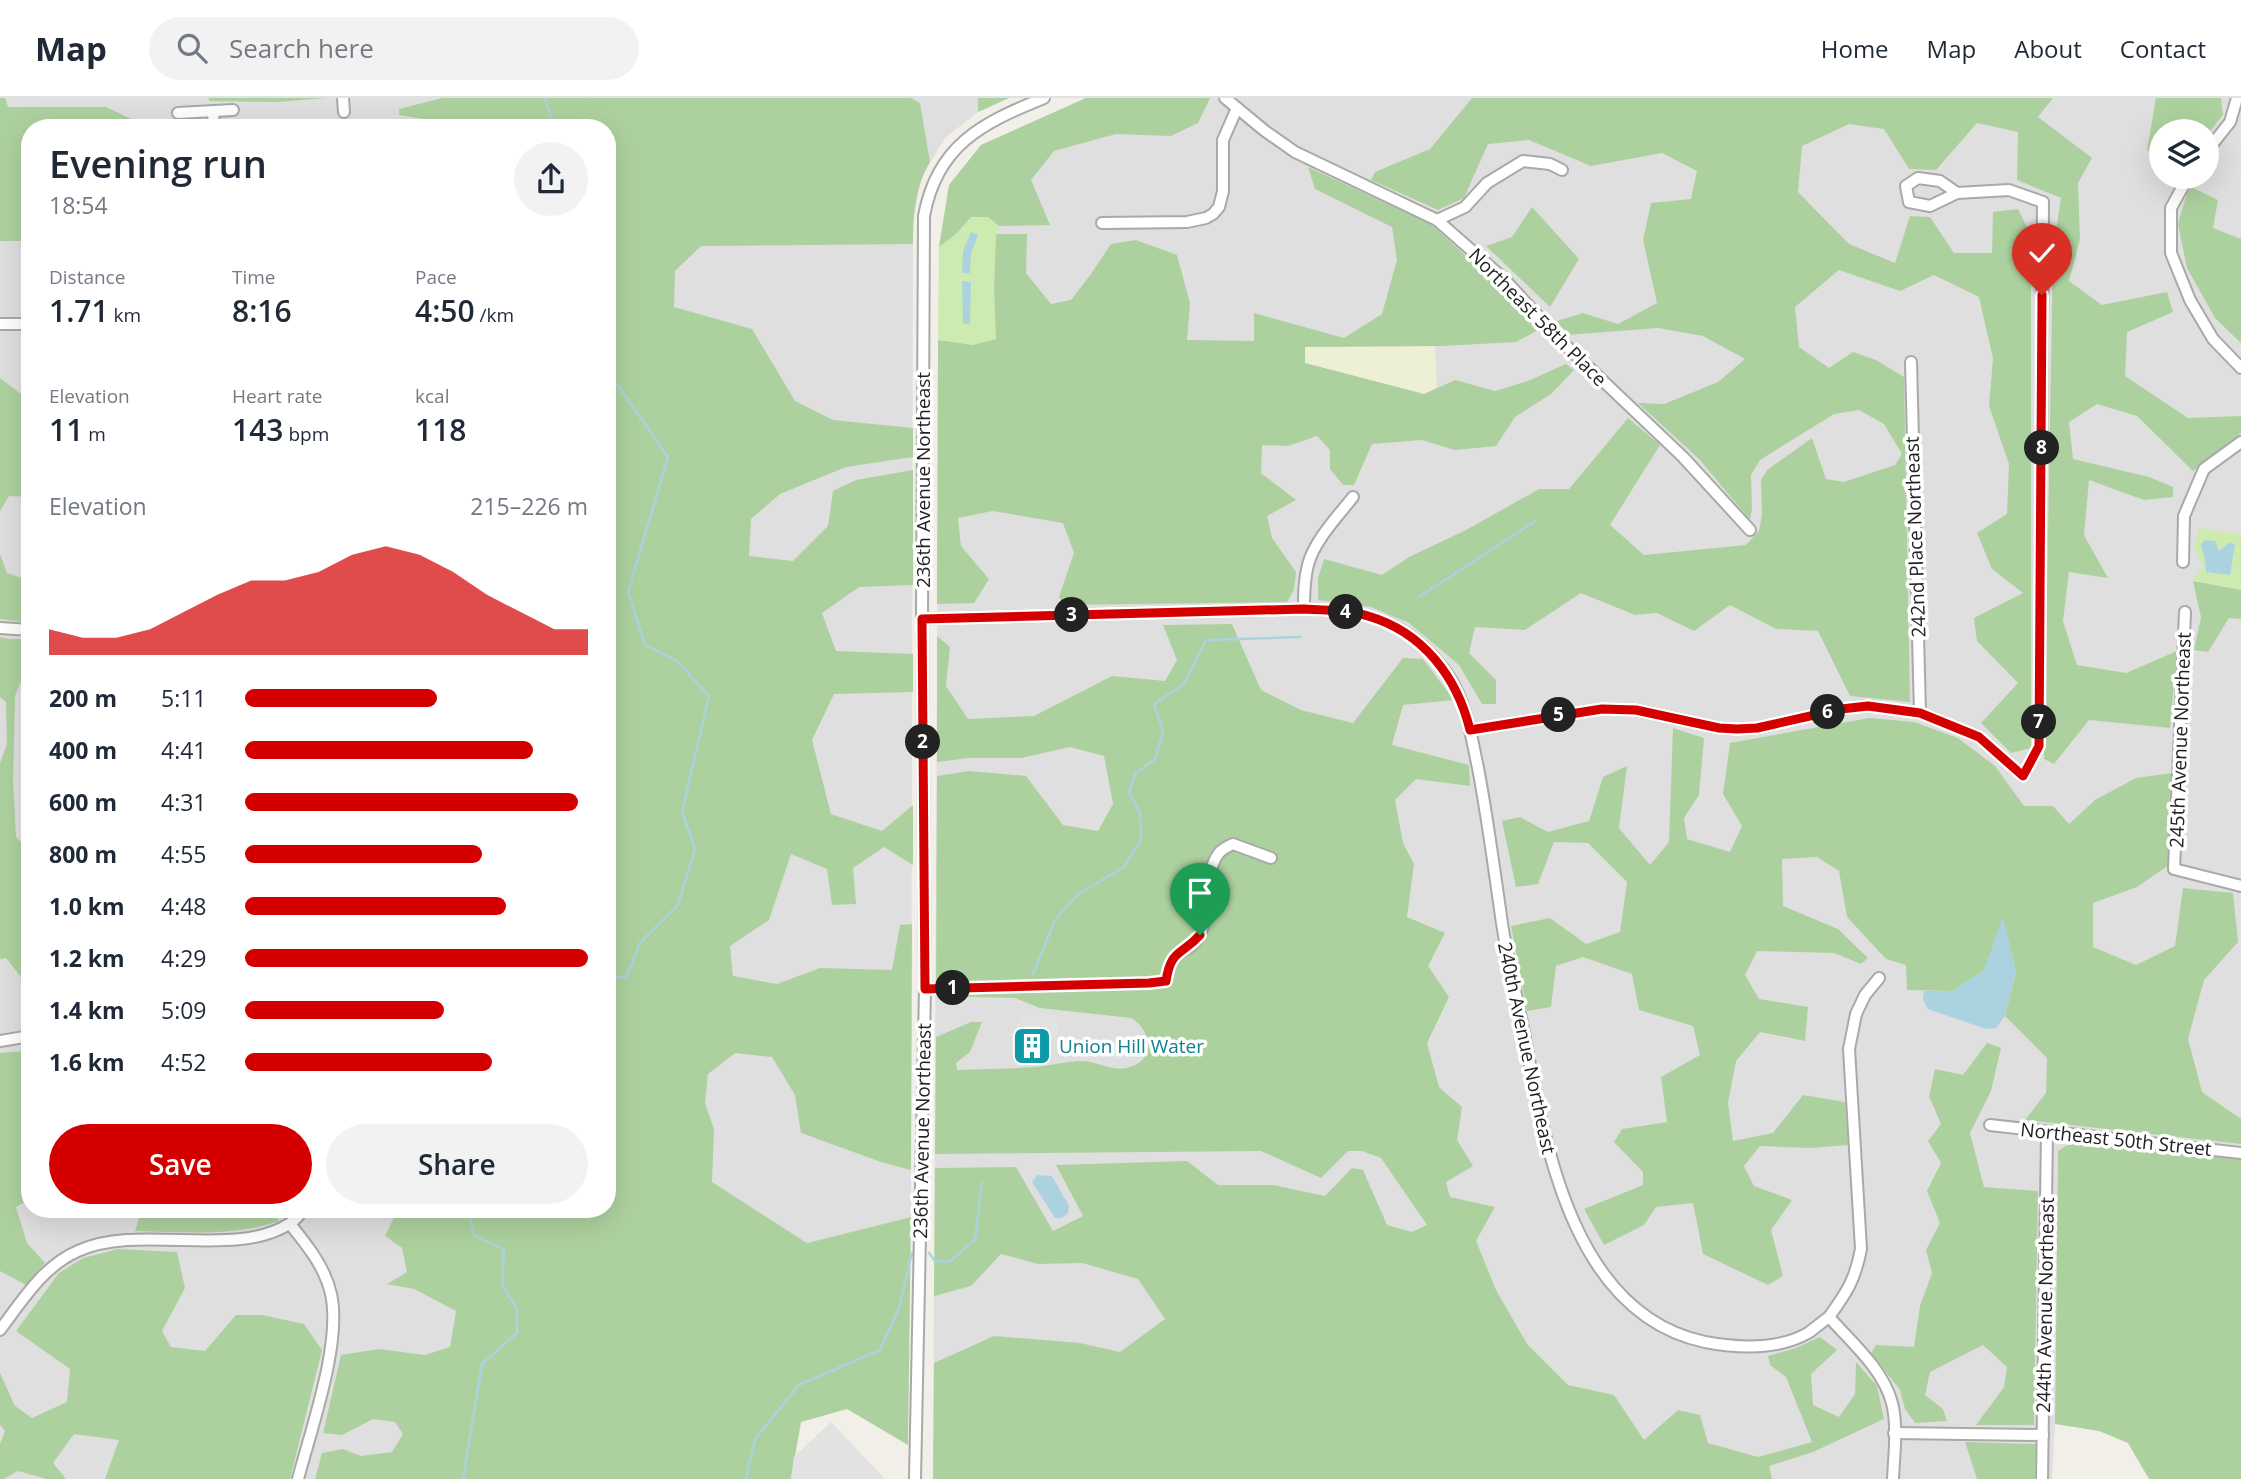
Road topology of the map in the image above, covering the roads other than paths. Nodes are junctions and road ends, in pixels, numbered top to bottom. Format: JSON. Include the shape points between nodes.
{"nodes":[{"id":1,"x":343,"y":98,"type":"edge"},
{"id":2,"x":1044,"y":98,"type":"edge"},
{"id":3,"x":1225,"y":98,"type":"edge"},
{"id":4,"x":2237,"y":99,"type":"edge"},
{"id":5,"x":1237,"y":108,"type":"junction"},
{"id":6,"x":233,"y":110,"type":"dead end"},
{"id":7,"x":213,"y":111,"type":"junction"},
{"id":8,"x":344,"y":112,"type":"dead end"},
{"id":9,"x":178,"y":113,"type":"dead end"},
{"id":10,"x":213,"y":119,"type":"edge"},
{"id":11,"x":2219,"y":136,"type":"edge"},
{"id":12,"x":1562,"y":170,"type":"dead end"},
{"id":13,"x":2181,"y":189,"type":"edge"},
{"id":14,"x":1957,"y":193,"type":"dead end"},
{"id":15,"x":1437,"y":220,"type":"junction"},
{"id":16,"x":1102,"y":223,"type":"dead end"},
{"id":17,"x":0,"y":324,"type":"edge"},
{"id":18,"x":21,"y":324,"type":"edge"},
{"id":19,"x":1910,"y":362,"type":"dead end"},
{"id":20,"x":2241,"y":368,"type":"edge"},
{"id":21,"x":2241,"y":442,"type":"edge"},
{"id":22,"x":1353,"y":497,"type":"dead end"},
{"id":23,"x":1750,"y":530,"type":"dead end"},
{"id":24,"x":2183,"y":562,"type":"dead end"},
{"id":25,"x":1304,"y":609,"type":"junction"},
{"id":26,"x":2185,"y":612,"type":"dead end"},
{"id":27,"x":922,"y":619,"type":"junction"},
{"id":28,"x":0,"y":628,"type":"edge"},
{"id":29,"x":21,"y":630,"type":"edge"},
{"id":30,"x":1920,"y":713,"type":"junction"},
{"id":31,"x":1470,"y":730,"type":"junction"},
{"id":32,"x":1271,"y":858,"type":"dead end"},
{"id":33,"x":2241,"y":886,"type":"edge"},
{"id":34,"x":1880,"y":978,"type":"dead end"},
{"id":35,"x":925,"y":989,"type":"junction"},
{"id":36,"x":21,"y":1038,"type":"edge"},
{"id":37,"x":0,"y":1041,"type":"edge"},
{"id":38,"x":1990,"y":1125,"type":"dead end"},
{"id":39,"x":2047,"y":1132,"type":"junction"},
{"id":40,"x":2241,"y":1153,"type":"edge"},
{"id":41,"x":296,"y":1218,"type":"edge"},
{"id":42,"x":290,"y":1224,"type":"junction"},
{"id":43,"x":1829,"y":1317,"type":"junction"},
{"id":44,"x":0,"y":1330,"type":"edge"},
{"id":45,"x":1894,"y":1433,"type":"junction"},
{"id":46,"x":2043,"y":1435,"type":"junction"},
{"id":47,"x":299,"y":1479,"type":"edge"},
{"id":48,"x":915,"y":1479,"type":"edge"},
{"id":49,"x":1893,"y":1479,"type":"edge"},
{"id":50,"x":2042,"y":1479,"type":"edge"}],
"edges":[{"from":1,"to":8,"type":"street"},
{"from":2,"to":27,"type":"street","name":"236th Avenue Northeast","via":[[987,123],[961,142],[934,180],[927,202],[923,233]]},
{"from":3,"to":5,"type":"street","name":"Northeast 58th Place"},
{"from":4,"to":11,"type":"street","via":[[2230,122]]},
{"from":5,"to":15,"type":"street","name":"Northeast 58th Place","via":[[1295,152]]},
{"from":5,"to":16,"type":"street","via":[[1223,139],[1223,191],[1213,214],[1187,222]]},
{"from":6,"to":7,"type":"street"},
{"from":7,"to":9,"type":"street"},
{"from":7,"to":10,"type":"street"},
{"from":12,"to":15,"type":"street","via":[[1523,162],[1488,183],[1465,207]]},
{"from":13,"to":20,"type":"street","via":[[2171,208],[2171,253],[2190,300],[2213,339]]},
{"from":14,"to":30,"type":"street","via":[[2009,190],[2043,202],[2039,746],[2023,776],[1979,737]]},
{"from":15,"to":23,"type":"street","name":"Northeast 58th Place","via":[[1504,279]]},
{"from":17,"to":18,"type":"street"},
{"from":19,"to":30,"type":"street","name":"242nd Place Northeast"},
{"from":21,"to":24,"type":"street","via":[[2204,469],[2184,516]]},
{"from":22,"to":25,"type":"street","via":[[1308,562]]},
{"from":25,"to":27,"type":"street","name":"240th Avenue Northeast"},
{"from":25,"to":31,"type":"street","name":"240th Avenue Northeast","via":[[1367,615],[1418,641],[1455,685]]},
{"from":26,"to":33,"type":"street","name":"245th Avenue Northeast","via":[[2174,869]]},
{"from":27,"to":35,"type":"street","name":"236th Avenue Northeast"},
{"from":28,"to":29,"type":"street"},
{"from":30,"to":31,"type":"street","via":[[1868,706],[1737,729],[1636,710],[1602,709]]},
{"from":31,"to":43,"type":"street","name":"240th Avenue Northeast","via":[[1540,1120],[1552,1166],[1581,1237],[1629,1304],[1648,1320],[1696,1340],[1742,1347],[1771,1344],[1808,1333]]},
{"from":32,"to":35,"type":"street","via":[[1233,844],[1220,851],[1213,864],[1200,935],[1168,965],[1166,981]]},
{"from":34,"to":43,"type":"street","via":[[1856,1014],[1849,1049],[1861,1249],[1851,1286]]},
{"from":35,"to":48,"type":"street","name":"236th Avenue Northeast"},
{"from":36,"to":37,"type":"street"},
{"from":38,"to":39,"type":"street","name":"Northeast 50th Street"},
{"from":39,"to":40,"type":"street","name":"Northeast 50th Street"},
{"from":39,"to":46,"type":"street","name":"244th Avenue Northeast"},
{"from":41,"to":42,"type":"street"},
{"from":42,"to":44,"type":"street","via":[[263,1235],[235,1239],[129,1240],[77,1251],[47,1270]]},
{"from":42,"to":47,"type":"street","via":[[322,1268],[331,1294],[333,1322]]},
{"from":43,"to":45,"type":"street","via":[[1881,1376],[1893,1406]]},
{"from":45,"to":46,"type":"street"},
{"from":45,"to":49,"type":"street"},
{"from":46,"to":50,"type":"street","name":"244th Avenue Northeast"}]}
